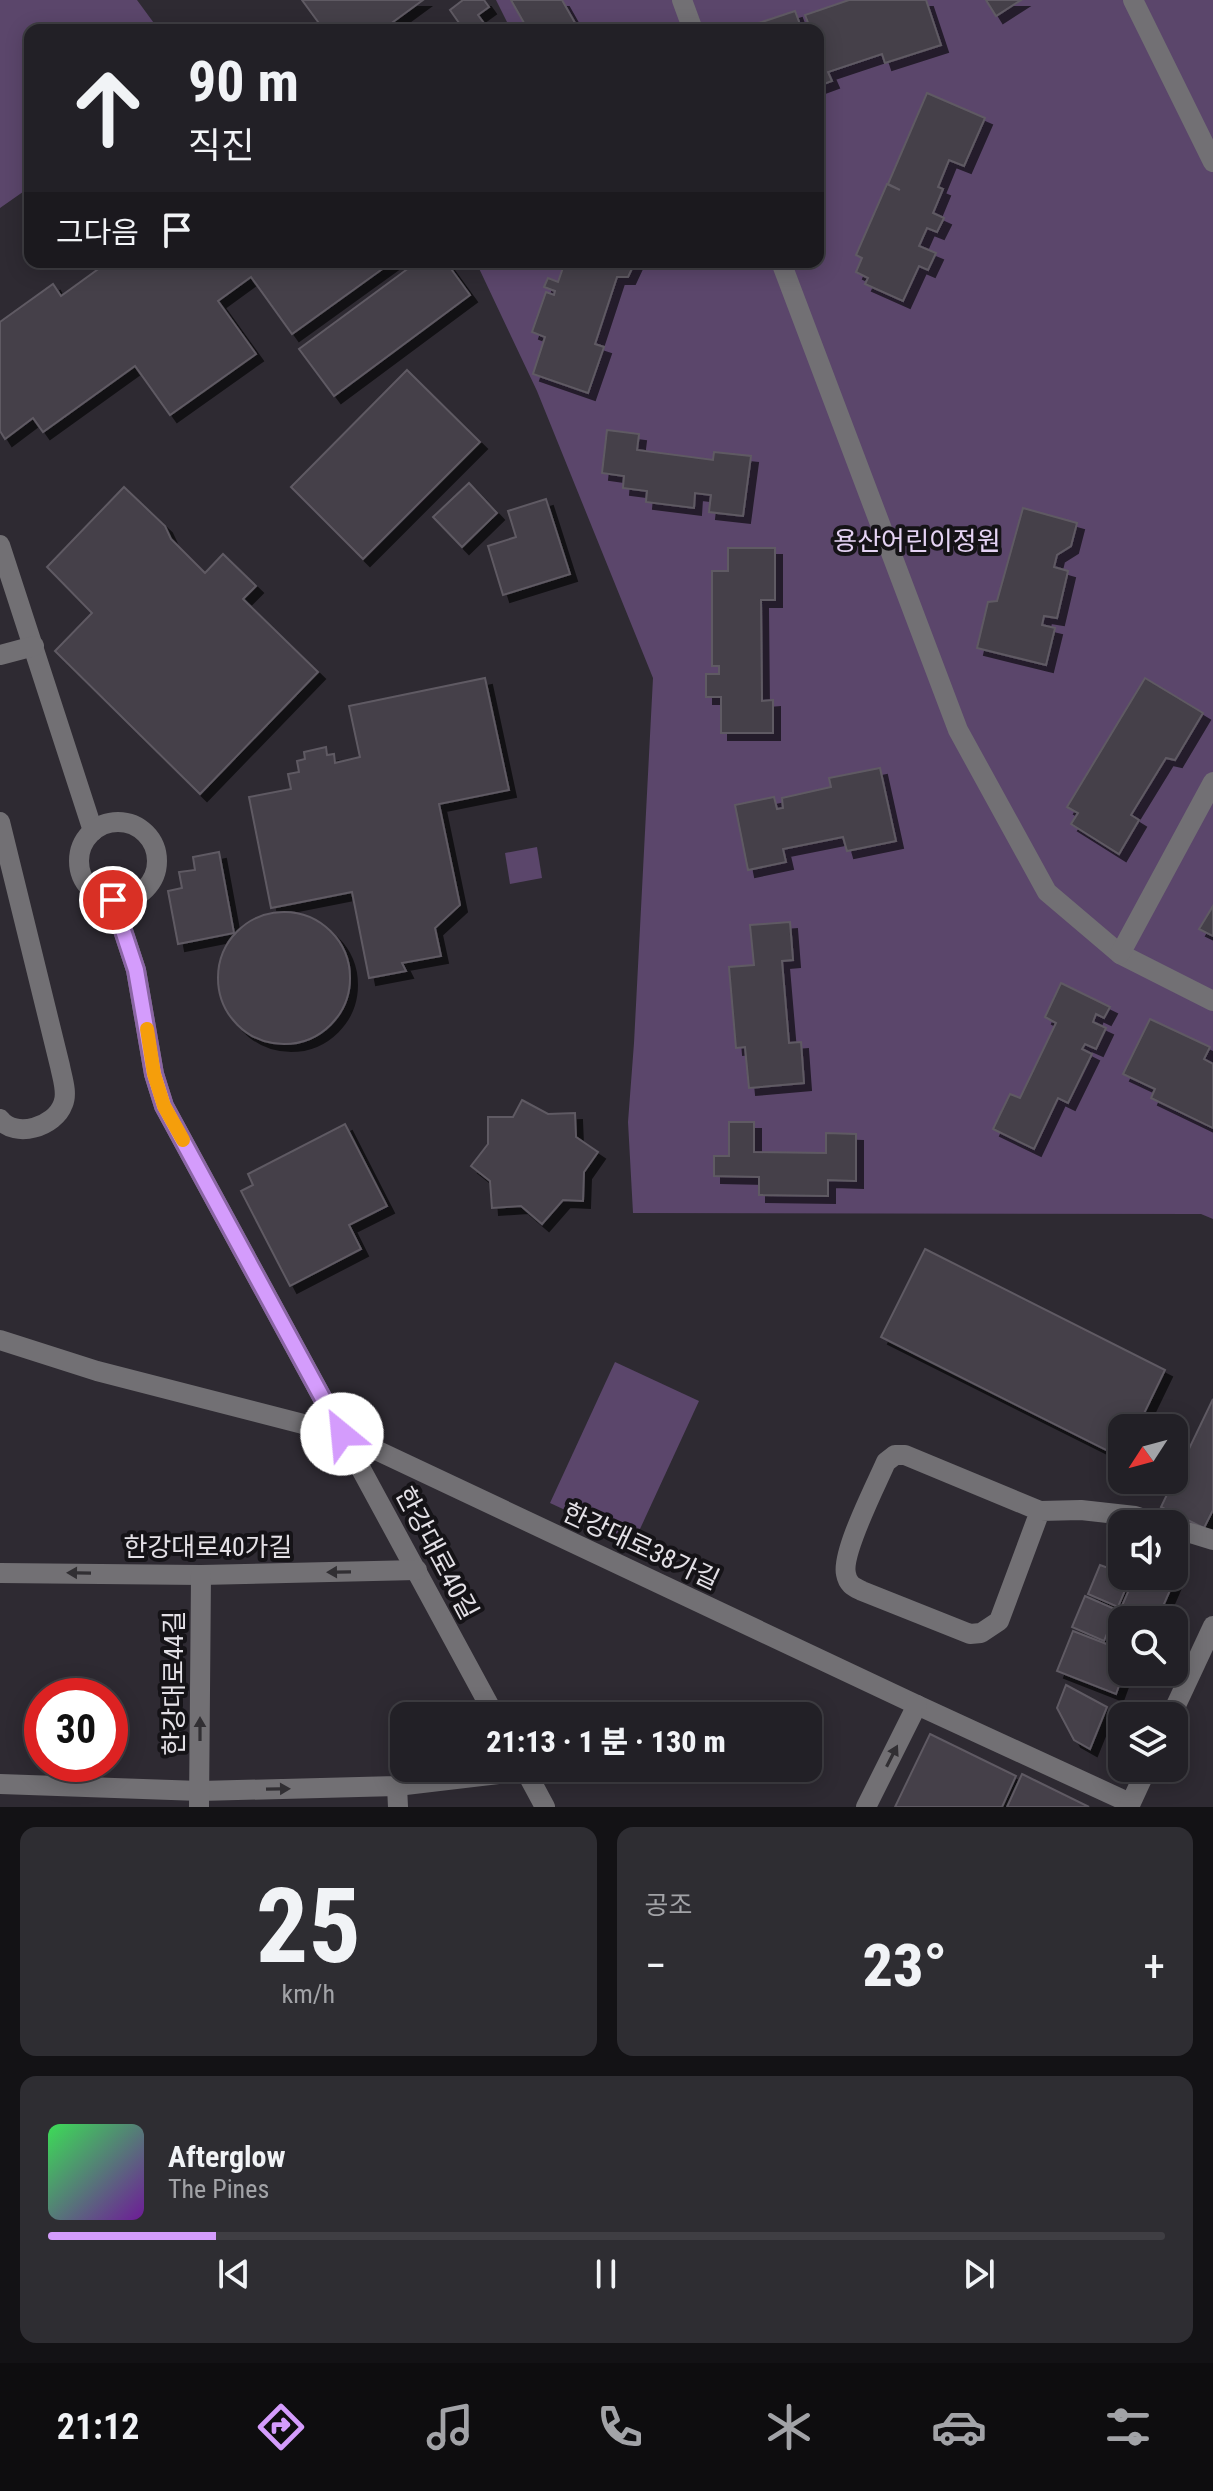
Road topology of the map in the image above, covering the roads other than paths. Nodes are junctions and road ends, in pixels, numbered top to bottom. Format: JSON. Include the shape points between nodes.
{"nodes":[{"id":1,"x":682,"y":0,"type":"edge"},
{"id":2,"x":1133,"y":0,"type":"edge"},
{"id":3,"x":691,"y":24,"type":"edge"},
{"id":4,"x":1213,"y":162,"type":"edge"},
{"id":5,"x":783,"y":268,"type":"edge"},
{"id":6,"x":0,"y":545,"type":"edge"},
{"id":7,"x":34,"y":646,"type":"junction"},
{"id":8,"x":0,"y":655,"type":"edge"},
{"id":9,"x":1213,"y":782,"type":"edge"},
{"id":10,"x":0,"y":822,"type":"edge"},
{"id":11,"x":93,"y":831,"type":"junction"},
{"id":12,"x":113,"y":900,"type":"junction"},
{"id":13,"x":1120,"y":954,"type":"junction"},
{"id":14,"x":1213,"y":1001,"type":"edge"},
{"id":15,"x":0,"y":1119,"type":"edge"},
{"id":16,"x":0,"y":1340,"type":"edge"},
{"id":17,"x":342,"y":1434,"type":"junction"},
{"id":18,"x":1040,"y":1511,"type":"junction"},
{"id":19,"x":1108,"y":1513,"type":"edge"},
{"id":20,"x":1188,"y":1532,"type":"edge"},
{"id":21,"x":1213,"y":1540,"type":"edge"},
{"id":22,"x":417,"y":1570,"type":"junction"},
{"id":23,"x":0,"y":1573,"type":"edge"},
{"id":24,"x":201,"y":1575,"type":"junction"},
{"id":25,"x":1213,"y":1626,"type":"edge"},
{"id":26,"x":1208,"y":1647,"type":"edge"},
{"id":27,"x":488,"y":1702,"type":"edge"},
{"id":28,"x":1179,"y":1702,"type":"edge"},
{"id":29,"x":917,"y":1705,"type":"junction"},
{"id":30,"x":466,"y":1782,"type":"edge"},
{"id":31,"x":531,"y":1782,"type":"edge"},
{"id":32,"x":1141,"y":1782,"type":"edge"},
{"id":33,"x":0,"y":1784,"type":"edge"},
{"id":34,"x":398,"y":1797,"type":"edge"},
{"id":35,"x":200,"y":1799,"type":"edge"},
{"id":36,"x":1130,"y":1805,"type":"edge"},
{"id":37,"x":545,"y":1807,"type":"edge"},
{"id":38,"x":866,"y":1807,"type":"edge"}],
"edges":[{"from":1,"to":3,"type":"street"},
{"from":2,"to":4,"type":"street"},
{"from":5,"to":13,"type":"street","via":[[958,730],[1047,892]]},
{"from":6,"to":7,"type":"street"},
{"from":7,"to":8,"type":"street"},
{"from":7,"to":11,"type":"street"},
{"from":9,"to":13,"type":"street"},
{"from":10,"to":15,"type":"street","via":[[65,1098],[58,1112],[33,1128],[13,1129]]},
{"from":11,"to":12,"type":"street","via":[[81,846],[79,871],[93,892]]},
{"from":11,"to":12,"type":"street","via":[[110,822],[135,825],[153,844],[157,857],[151,882],[142,892]]},
{"from":12,"to":17,"type":"street","name":"한강대로40길","via":[[136,970],[164,1106]]},
{"from":13,"to":14,"type":"street"},
{"from":16,"to":17,"type":"street","name":"한강대로38가길","via":[[97,1371]]},
{"from":17,"to":22,"type":"street","name":"한강대로40길"},
{"from":17,"to":29,"type":"street","name":"한강대로38가길"},
{"from":18,"to":18,"type":"street","via":[[895,1455],[886,1462],[851,1544],[846,1575],[851,1586],[862,1591],[970,1634],[981,1633],[999,1621]]},
{"from":18,"to":19,"type":"street"},
{"from":20,"to":21,"type":"street"},
{"from":22,"to":24,"type":"street","name":"한강대로40가길","one_way":true},
{"from":22,"to":27,"type":"street","name":"한강대로40길"},
{"from":24,"to":23,"type":"street","name":"한강대로40가길","one_way":true},
{"from":35,"to":24,"type":"street","name":"한강대로44길","one_way":true},
{"from":25,"to":26,"type":"street"},
{"from":26,"to":28,"type":"street"},
{"from":29,"to":36,"type":"street","name":"한강대로38가길"},
{"from":38,"to":29,"type":"street","one_way":true},
{"from":30,"to":34,"type":"street"},
{"from":31,"to":37,"type":"street"},
{"from":32,"to":36,"type":"street"},
{"from":33,"to":35,"type":"street","name":"한강대로44길"},
{"from":35,"to":34,"type":"street","one_way":true}]}
